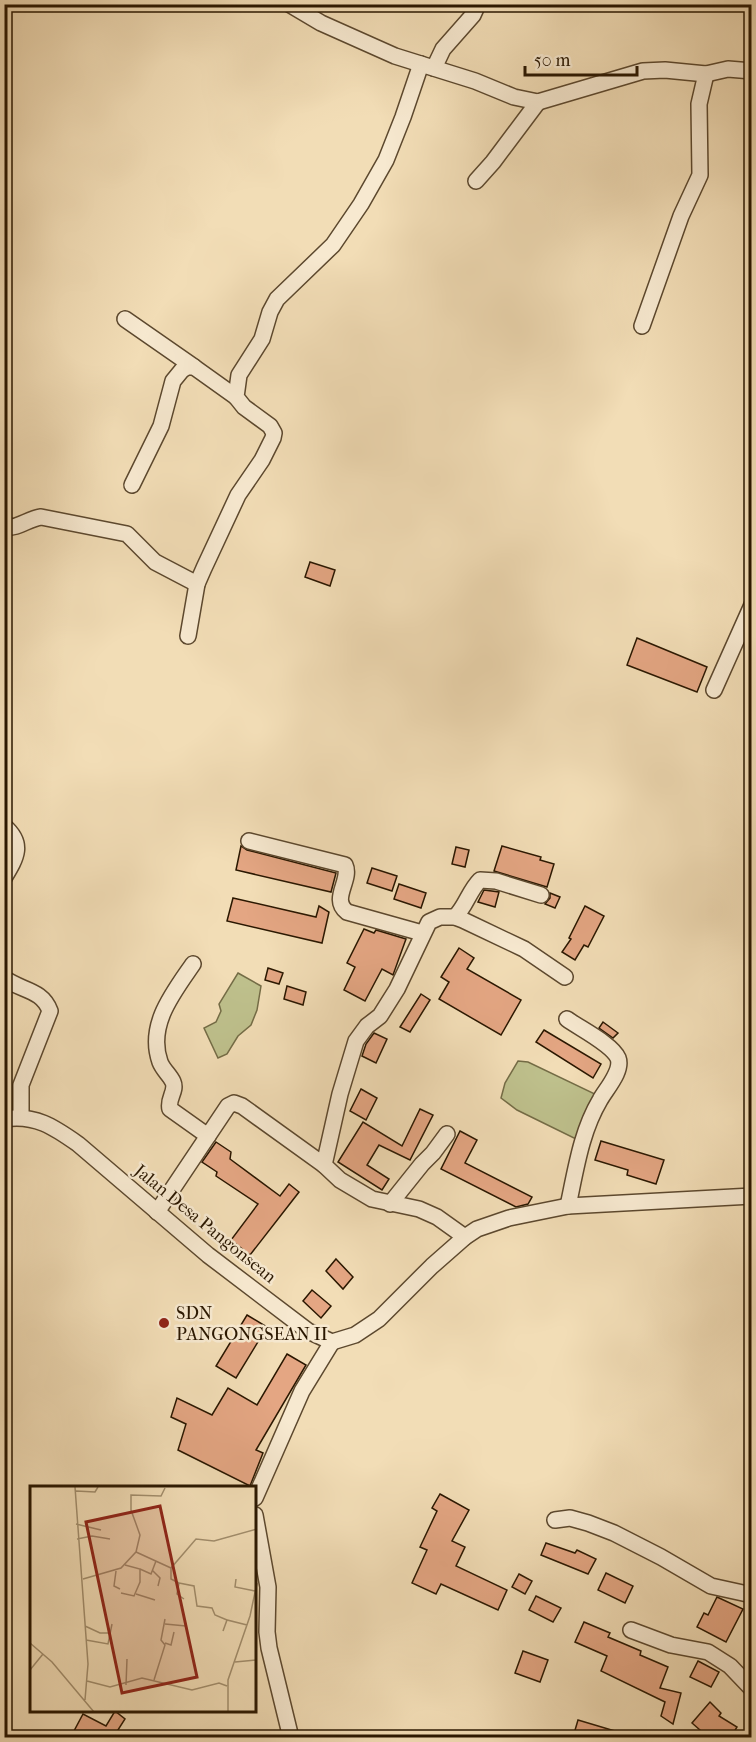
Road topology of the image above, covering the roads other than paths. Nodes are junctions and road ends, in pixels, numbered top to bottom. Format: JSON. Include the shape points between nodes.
{"nodes":[{"id":1,"x":289,"y":4,"type":"edge"},
{"id":2,"x":478,"y":4,"type":"edge"},
{"id":3,"x":427,"y":66,"type":"junction"},
{"id":4,"x":752,"y":71,"type":"edge"},
{"id":5,"x":706,"y":74,"type":"junction"},
{"id":6,"x":538,"y":102,"type":"junction"},
{"id":7,"x":476,"y":181,"type":"dead end"},
{"id":8,"x":126,"y":319,"type":"dead end"},
{"id":9,"x":642,"y":326,"type":"dead end"},
{"id":10,"x":194,"y":367,"type":"junction"},
{"id":11,"x":236,"y":397,"type":"junction"},
{"id":12,"x":132,"y":484,"type":"dead end"},
{"id":13,"x":4,"y":527,"type":"edge"},
{"id":14,"x":197,"y":584,"type":"junction"},
{"id":15,"x":751,"y":607,"type":"edge"},
{"id":16,"x":188,"y":636,"type":"dead end"},
{"id":17,"x":714,"y":690,"type":"dead end"},
{"id":18,"x":4,"y":826,"type":"edge"},
{"id":19,"x":249,"y":841,"type":"dead end"},
{"id":20,"x":4,"y":878,"type":"edge"},
{"id":21,"x":541,"y":895,"type":"dead end"},
{"id":22,"x":455,"y":917,"type":"junction"},
{"id":23,"x":422,"y":933,"type":"junction"},
{"id":24,"x":193,"y":964,"type":"dead end"},
{"id":25,"x":565,"y":977,"type":"dead end"},
{"id":26,"x":4,"y":978,"type":"edge"},
{"id":27,"x":567,"y":1019,"type":"dead end"},
{"id":28,"x":21,"y":1116,"type":"junction"},
{"id":29,"x":4,"y":1119,"type":"edge"},
{"id":30,"x":447,"y":1134,"type":"dead end"},
{"id":31,"x":208,"y":1136,"type":"junction"},
{"id":32,"x":324,"y":1165,"type":"junction"},
{"id":33,"x":752,"y":1196,"type":"edge"},
{"id":34,"x":390,"y":1204,"type":"junction"},
{"id":35,"x":568,"y":1206,"type":"junction"},
{"id":36,"x":157,"y":1212,"type":"junction"},
{"id":37,"x":465,"y":1237,"type":"junction"},
{"id":38,"x":332,"y":1342,"type":"junction"},
{"id":39,"x":256,"y":1496,"type":"edge"},
{"id":40,"x":555,"y":1520,"type":"dead end"},
{"id":41,"x":256,"y":1521,"type":"edge"},
{"id":42,"x":752,"y":1595,"type":"edge"},
{"id":43,"x":631,"y":1630,"type":"dead end"},
{"id":44,"x":752,"y":1689,"type":"edge"},
{"id":45,"x":291,"y":1737,"type":"edge"}],
"edges":[{"from":1,"to":3,"type":"street","via":[[321,23]]},
{"from":2,"to":3,"type":"street","via":[[473,15]]},
{"from":3,"to":6,"type":"street"},
{"from":3,"to":11,"type":"street","via":[[386,160],[361,204],[333,245],[277,299],[262,339],[239,375]]},
{"from":4,"to":5,"type":"street","via":[[728,69]]},
{"from":5,"to":6,"type":"street","via":[[643,71]]},
{"from":5,"to":9,"type":"street","via":[[699,104],[700,175],[681,216]]},
{"from":6,"to":7,"type":"street"},
{"from":8,"to":10,"type":"street"},
{"from":10,"to":11,"type":"street"},
{"from":10,"to":12,"type":"street","via":[[182,370],[173,381],[161,426]]},
{"from":11,"to":14,"type":"street","via":[[270,426],[273,438],[238,495]]},
{"from":13,"to":14,"type":"street","via":[[18,528],[41,517],[122,532],[155,562]]},
{"from":14,"to":16,"type":"street"},
{"from":15,"to":17,"type":"street"},
{"from":18,"to":20,"type":"street","via":[[17,846]]},
{"from":19,"to":23,"type":"street","via":[[345,865],[342,909]]},
{"from":21,"to":22,"type":"street","via":[[496,880],[480,880]]},
{"from":22,"to":23,"type":"street","via":[[434,919]]},
{"from":22,"to":25,"type":"street","via":[[524,949]]},
{"from":23,"to":32,"type":"street","via":[[397,989],[380,1016],[356,1041]]},
{"from":24,"to":31,"type":"street","via":[[164,1009],[156,1044],[161,1064],[173,1083],[170,1108]]},
{"from":26,"to":28,"type":"street","via":[[42,996],[50,1011],[21,1085]]},
{"from":27,"to":35,"type":"street","via":[[610,1049],[619,1062],[586,1127]]},
{"from":28,"to":29,"type":"street"},
{"from":28,"to":36,"type":"street","name":"Jalan Desa Pangonsean","via":[[42,1122],[78,1144]]},
{"from":30,"to":34,"type":"street"},
{"from":31,"to":32,"type":"street","via":[[234,1103]]},
{"from":31,"to":36,"type":"street"},
{"from":32,"to":34,"type":"street","via":[[356,1191]]},
{"from":33,"to":35,"type":"street"},
{"from":34,"to":37,"type":"street","via":[[419,1209]]},
{"from":35,"to":37,"type":"street","via":[[509,1218]]},
{"from":36,"to":38,"type":"street","name":"Jalan Desa Pangonsean","via":[[308,1332]]},
{"from":37,"to":38,"type":"street","via":[[380,1319],[355,1335]]},
{"from":38,"to":39,"type":"street","via":[[302,1391]]},
{"from":40,"to":42,"type":"street","via":[[570,1518],[588,1523],[661,1557],[711,1586]]},
{"from":41,"to":45,"type":"street","via":[[268,1587],[269,1648]]},
{"from":43,"to":44,"type":"street","via":[[671,1645],[708,1652],[730,1666]]}]}
